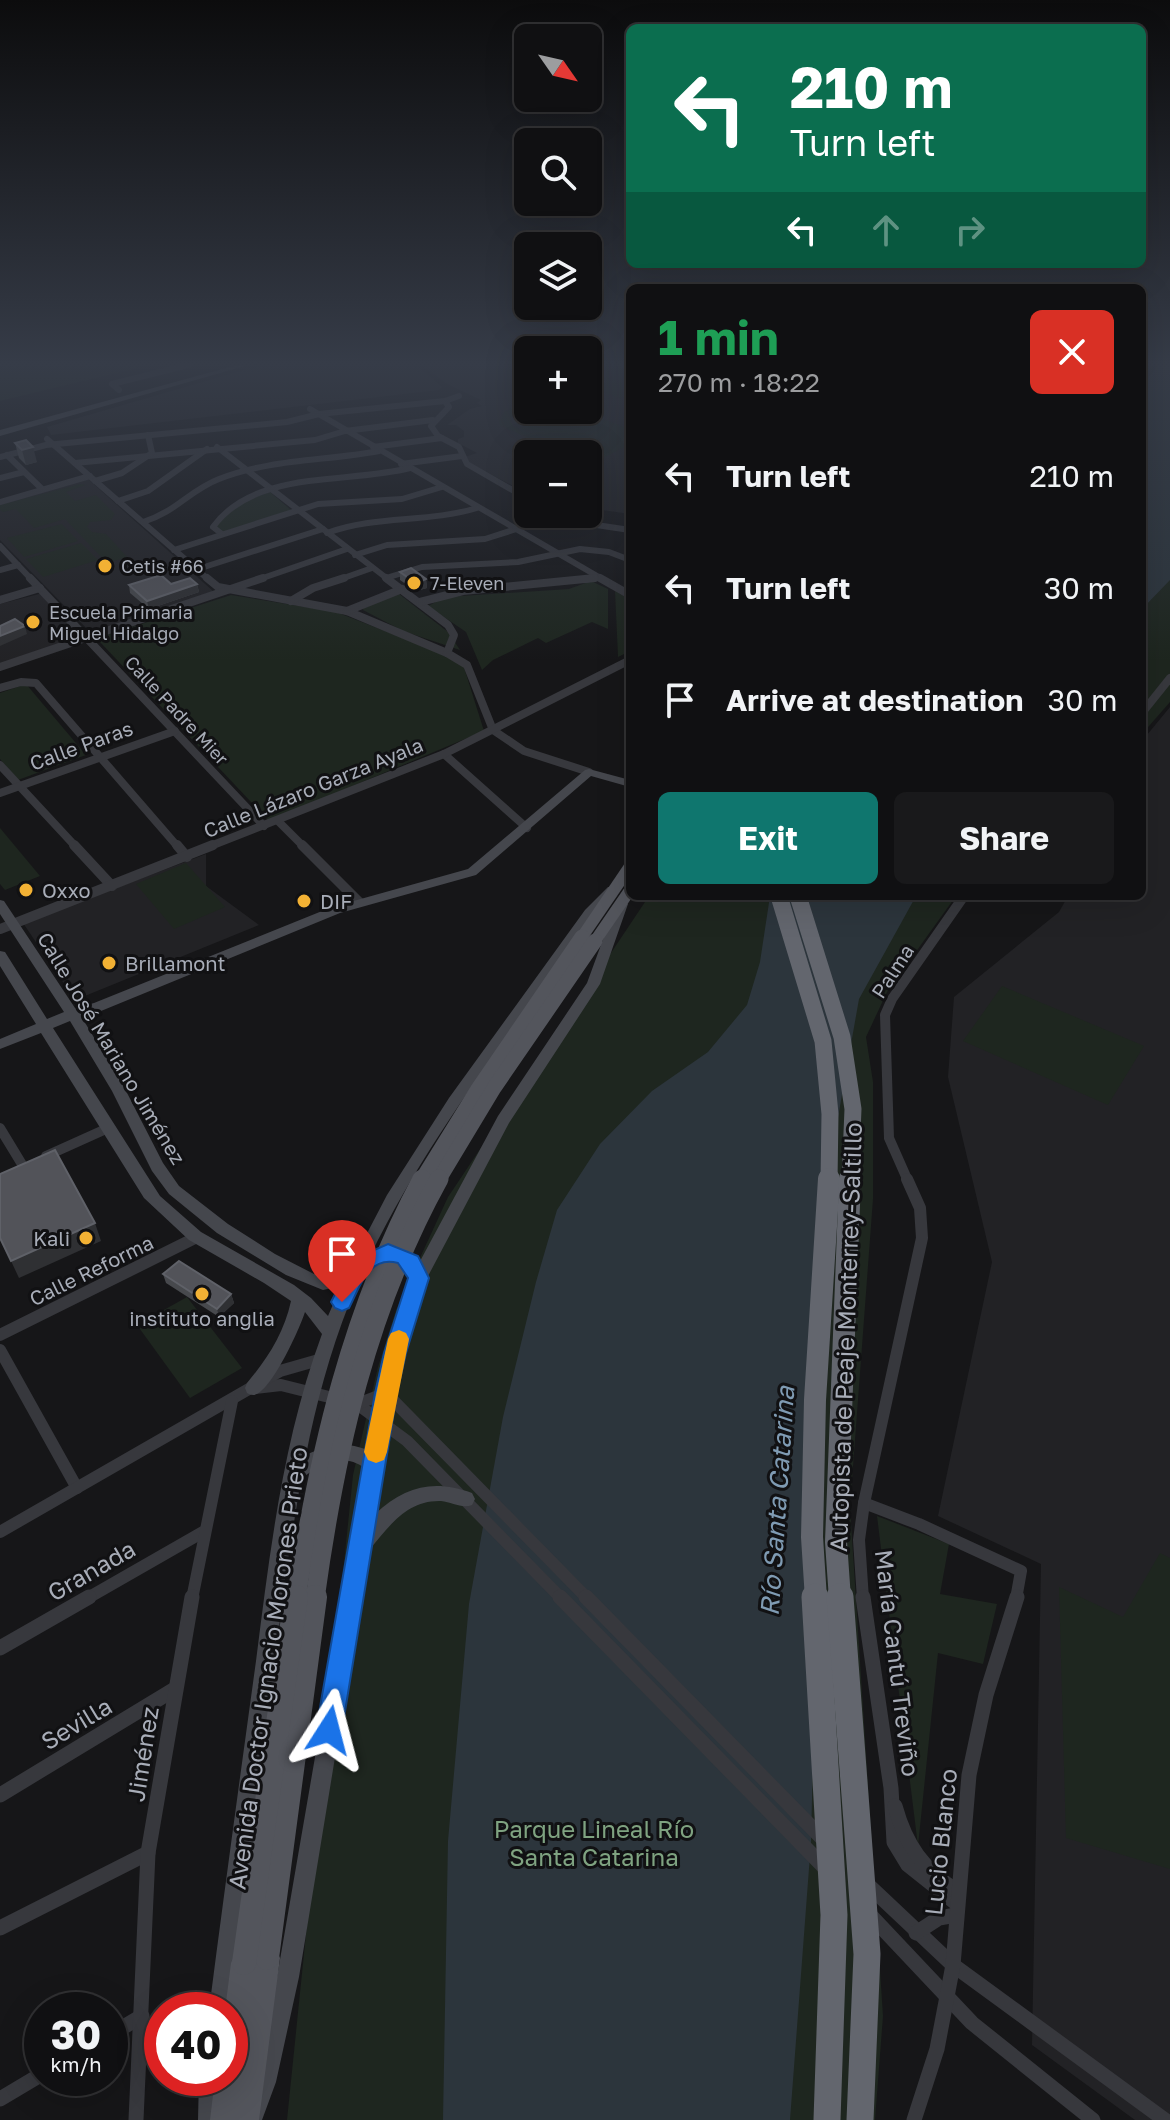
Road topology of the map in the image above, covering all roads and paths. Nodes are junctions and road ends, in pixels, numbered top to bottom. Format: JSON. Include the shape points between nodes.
{"nodes":[{"id":1,"x":14,"y":464,"type":"edge"},
{"id":2,"x":76,"y":464,"type":"edge"},
{"id":3,"x":136,"y":464,"type":"edge"},
{"id":4,"x":189,"y":464,"type":"edge"},
{"id":5,"x":236,"y":464,"type":"edge"},
{"id":6,"x":269,"y":464,"type":"edge"},
{"id":7,"x":401,"y":464,"type":"edge"},
{"id":8,"x":467,"y":464,"type":"edge"},
{"id":9,"x":410,"y":468,"type":"junction"},
{"id":10,"x":245,"y":470,"type":"junction"},
{"id":11,"x":24,"y":472,"type":"junction"},
{"id":12,"x":0,"y":478,"type":"edge"},
{"id":13,"x":93,"y":478,"type":"junction"},
{"id":14,"x":442,"y":487,"type":"junction"},
{"id":15,"x":42,"y":489,"type":"junction"},
{"id":16,"x":269,"y":490,"type":"junction"},
{"id":17,"x":514,"y":491,"type":"edge"},
{"id":18,"x":118,"y":501,"type":"junction"},
{"id":19,"x":0,"y":502,"type":"edge"},
{"id":20,"x":477,"y":508,"type":"junction"},
{"id":21,"x":296,"y":510,"type":"junction"},
{"id":22,"x":143,"y":522,"type":"junction"},
{"id":23,"x":602,"y":524,"type":"edge"},
{"id":24,"x":521,"y":528,"type":"edge"},
{"id":25,"x":626,"y":529,"type":"edge"},
{"id":26,"x":516,"y":530,"type":"junction"},
{"id":27,"x":325,"y":531,"type":"junction"},
{"id":28,"x":222,"y":534,"type":"junction"},
{"id":29,"x":0,"y":546,"type":"edge"},
{"id":30,"x":347,"y":549,"type":"junction"},
{"id":31,"x":174,"y":550,"type":"junction"},
{"id":32,"x":554,"y":553,"type":"junction"},
{"id":33,"x":355,"y":555,"type":"junction"},
{"id":34,"x":626,"y":559,"type":"edge"},
{"id":35,"x":18,"y":565,"type":"junction"},
{"id":36,"x":372,"y":568,"type":"junction"},
{"id":37,"x":198,"y":569,"type":"junction"},
{"id":38,"x":0,"y":570,"type":"edge"},
{"id":39,"x":598,"y":577,"type":"junction"},
{"id":40,"x":386,"y":578,"type":"junction"},
{"id":41,"x":40,"y":588,"type":"junction"},
{"id":42,"x":402,"y":589,"type":"junction"},
{"id":43,"x":227,"y":591,"type":"junction"},
{"id":44,"x":626,"y":593,"type":"edge"},
{"id":45,"x":0,"y":600,"type":"edge"},
{"id":46,"x":291,"y":601,"type":"junction"},
{"id":47,"x":420,"y":602,"type":"junction"},
{"id":48,"x":347,"y":611,"type":"junction"},
{"id":49,"x":88,"y":639,"type":"junction"},
{"id":50,"x":447,"y":653,"type":"junction"},
{"id":51,"x":626,"y":662,"type":"edge"},
{"id":52,"x":621,"y":664,"type":"junction"},
{"id":53,"x":0,"y":667,"type":"edge"},
{"id":54,"x":626,"y":667,"type":"edge"},
{"id":55,"x":1170,"y":678,"type":"edge"},
{"id":56,"x":0,"y":688,"type":"edge"},
{"id":57,"x":1146,"y":708,"type":"edge"},
{"id":58,"x":493,"y":730,"type":"junction"},
{"id":59,"x":175,"y":731,"type":"junction"},
{"id":60,"x":444,"y":754,"type":"junction"},
{"id":61,"x":101,"y":756,"type":"junction"},
{"id":62,"x":0,"y":765,"type":"edge"},
{"id":63,"x":589,"y":772,"type":"junction"},
{"id":64,"x":626,"y":783,"type":"edge"},
{"id":65,"x":19,"y":786,"type":"junction"},
{"id":66,"x":0,"y":793,"type":"edge"},
{"id":67,"x":278,"y":821,"type":"junction"},
{"id":68,"x":264,"y":826,"type":"junction"},
{"id":69,"x":527,"y":828,"type":"junction"},
{"id":70,"x":187,"y":857,"type":"junction"},
{"id":71,"x":112,"y":886,"type":"junction"},
{"id":72,"x":623,"y":892,"type":"edge"},
{"id":73,"x":780,"y":900,"type":"edge"},
{"id":74,"x":799,"y":900,"type":"edge"},
{"id":75,"x":961,"y":900,"type":"edge"},
{"id":76,"x":359,"y":902,"type":"junction"},
{"id":77,"x":0,"y":904,"type":"edge"},
{"id":78,"x":7,"y":926,"type":"edge"},
{"id":79,"x":0,"y":955,"type":"edge"},
{"id":80,"x":74,"y":1018,"type":"junction"},
{"id":81,"x":45,"y":1030,"type":"junction"},
{"id":82,"x":0,"y":1044,"type":"edge"},
{"id":83,"x":0,"y":1053,"type":"edge"},
{"id":84,"x":886,"y":1077,"type":"joint"},
{"id":85,"x":0,"y":1128,"type":"edge"},
{"id":86,"x":106,"y":1129,"type":"junction"},
{"id":87,"x":23,"y":1166,"type":"junction"},
{"id":88,"x":12,"y":1172,"type":"edge"},
{"id":89,"x":400,"y":1183,"type":"junction"},
{"id":90,"x":455,"y":1206,"type":"junction"},
{"id":91,"x":197,"y":1237,"type":"junction"},
{"id":92,"x":360,"y":1265,"type":"junction"},
{"id":93,"x":419,"y":1278,"type":"junction"},
{"id":94,"x":300,"y":1298,"type":"junction"},
{"id":95,"x":330,"y":1333,"type":"junction"},
{"id":96,"x":0,"y":1335,"type":"edge"},
{"id":97,"x":0,"y":1350,"type":"edge"},
{"id":98,"x":322,"y":1359,"type":"junction"},
{"id":99,"x":253,"y":1388,"type":"junction"},
{"id":100,"x":386,"y":1393,"type":"junction"},
{"id":101,"x":310,"y":1394,"type":"junction"},
{"id":102,"x":232,"y":1401,"type":"junction"},
{"id":103,"x":357,"y":1404,"type":"junction"},
{"id":104,"x":381,"y":1420,"type":"junction"},
{"id":105,"x":374,"y":1464,"type":"junction"},
{"id":106,"x":292,"y":1475,"type":"junction"},
{"id":107,"x":77,"y":1488,"type":"junction"},
{"id":108,"x":471,"y":1496,"type":"junction"},
{"id":109,"x":864,"y":1503,"type":"junction"},
{"id":110,"x":0,"y":1532,"type":"edge"},
{"id":111,"x":203,"y":1532,"type":"junction"},
{"id":112,"x":357,"y":1558,"type":"junction"},
{"id":113,"x":0,"y":1648,"type":"edge"},
{"id":114,"x":175,"y":1689,"type":"junction"},
{"id":115,"x":0,"y":1795,"type":"edge"},
{"id":116,"x":148,"y":1853,"type":"junction"},
{"id":117,"x":957,"y":1904,"type":"junction"},
{"id":118,"x":0,"y":1928,"type":"edge"},
{"id":119,"x":916,"y":1933,"type":"junction"},
{"id":120,"x":255,"y":1960,"type":"junction"},
{"id":121,"x":953,"y":1965,"type":"junction"},
{"id":122,"x":222,"y":1992,"type":"edge"},
{"id":123,"x":247,"y":1992,"type":"edge"},
{"id":124,"x":948,"y":1995,"type":"junction"},
{"id":125,"x":142,"y":2016,"type":"junction"},
{"id":126,"x":128,"y":2024,"type":"edge"},
{"id":127,"x":24,"y":2085,"type":"edge"},
{"id":128,"x":211,"y":2096,"type":"edge"},
{"id":129,"x":226,"y":2096,"type":"edge"},
{"id":130,"x":0,"y":2099,"type":"edge"},
{"id":131,"x":136,"y":2120,"type":"edge"},
{"id":132,"x":210,"y":2120,"type":"edge"},
{"id":133,"x":223,"y":2120,"type":"edge"},
{"id":134,"x":248,"y":2120,"type":"edge"},
{"id":135,"x":827,"y":2120,"type":"edge"},
{"id":136,"x":860,"y":2120,"type":"edge"},
{"id":137,"x":914,"y":2120,"type":"edge"},
{"id":138,"x":1093,"y":2120,"type":"edge"},
{"id":139,"x":1165,"y":2120,"type":"edge"}],
"edges":[{"from":1,"to":11,"type":"street"},
{"from":2,"to":13,"type":"street"},
{"from":3,"to":13,"type":"street","via":[[122,473]]},
{"from":4,"to":18,"type":"street","via":[[155,487]]},
{"from":5,"to":10,"type":"street"},
{"from":6,"to":10,"type":"street"},
{"from":7,"to":9,"type":"street"},
{"from":8,"to":17,"type":"street"},
{"from":9,"to":14,"type":"street"},
{"from":9,"to":16,"type":"street","via":[[389,476]]},
{"from":10,"to":16,"type":"street"},
{"from":10,"to":22,"type":"street","via":[[211,482],[174,510]]},
{"from":11,"to":12,"type":"street"},
{"from":11,"to":15,"type":"street"},
{"from":13,"to":15,"type":"street"},
{"from":13,"to":18,"type":"street"},
{"from":14,"to":20,"type":"street"},
{"from":14,"to":21,"type":"street","via":[[417,497],[328,502]]},
{"from":15,"to":19,"type":"street"},
{"from":16,"to":21,"type":"street"},
{"from":16,"to":28,"type":"street","via":[[244,499],[215,521],[213,527]]},
{"from":18,"to":22,"type":"street"},
{"from":20,"to":26,"type":"street"},
{"from":20,"to":27,"type":"street","via":[[444,519],[354,524]]},
{"from":21,"to":27,"type":"street"},
{"from":21,"to":28,"type":"street"},
{"from":22,"to":31,"type":"street"},
{"from":23,"to":25,"type":"street"},
{"from":24,"to":26,"type":"street"},
{"from":26,"to":32,"type":"street"},
{"from":26,"to":33,"type":"street","via":[[485,539],[377,546]]},
{"from":27,"to":30,"type":"street"},
{"from":27,"to":37,"type":"street"},
{"from":28,"to":31,"type":"street"},
{"from":29,"to":35,"type":"street","name":"Calle Padre Mier"},
{"from":30,"to":33,"type":"street"},
{"from":30,"to":43,"type":"street"},
{"from":31,"to":37,"type":"street"},
{"from":32,"to":34,"type":"street","via":[[592,549]]},
{"from":32,"to":39,"type":"street"},
{"from":32,"to":40,"type":"street","via":[[518,562],[422,567]]},
{"from":33,"to":36,"type":"street"},
{"from":35,"to":38,"type":"street"},
{"from":35,"to":41,"type":"street","name":"Calle Padre Mier"},
{"from":36,"to":40,"type":"street"},
{"from":36,"to":46,"type":"street"},
{"from":37,"to":43,"type":"street"},
{"from":39,"to":44,"type":"street"},
{"from":39,"to":47,"type":"street","via":[[553,586],[448,593]]},
{"from":40,"to":42,"type":"street"},
{"from":41,"to":45,"type":"street"},
{"from":41,"to":49,"type":"street","name":"Calle Padre Mier"},
{"from":42,"to":47,"type":"street"},
{"from":42,"to":48,"type":"street"},
{"from":43,"to":46,"type":"street"},
{"from":43,"to":49,"type":"street"},
{"from":46,"to":48,"type":"street"},
{"from":47,"to":50,"type":"street","via":[[453,630]]},
{"from":48,"to":50,"type":"street"},
{"from":49,"to":53,"type":"street"},
{"from":49,"to":59,"type":"street","name":"Calle Padre Mier"},
{"from":50,"to":58,"type":"street","via":[[467,665]]},
{"from":51,"to":52,"type":"street","name":"Calle Lázaro Garza Ayala"},
{"from":52,"to":54,"type":"street"},
{"from":52,"to":58,"type":"street","name":"Calle Lázaro Garza Ayala"},
{"from":55,"to":57,"type":"street"},
{"from":56,"to":61,"type":"street","via":[[36,683]]},
{"from":58,"to":60,"type":"street","name":"Calle Lázaro Garza Ayala"},
{"from":58,"to":63,"type":"street","via":[[524,751]]},
{"from":59,"to":61,"type":"street","name":"Calle Paras"},
{"from":59,"to":68,"type":"street","name":"Calle Padre Mier"},
{"from":60,"to":67,"type":"street","name":"Calle Lázaro Garza Ayala"},
{"from":60,"to":69,"type":"street"},
{"from":61,"to":65,"type":"street","name":"Calle Paras"},
{"from":61,"to":70,"type":"street"},
{"from":62,"to":65,"type":"street"},
{"from":63,"to":64,"type":"street"},
{"from":63,"to":69,"type":"street"},
{"from":65,"to":66,"type":"street","name":"Calle Paras"},
{"from":65,"to":71,"type":"street"},
{"from":67,"to":68,"type":"street","name":"Calle Lázaro Garza Ayala"},
{"from":67,"to":76,"type":"street"},
{"from":68,"to":70,"type":"street","name":"Calle Lázaro Garza Ayala"},
{"from":69,"to":76,"type":"street","via":[[461,876]]},
{"from":70,"to":71,"type":"street","name":"Calle Lázaro Garza Ayala"},
{"from":71,"to":78,"type":"street","name":"Calle Lázaro Garza Ayala"},
{"from":72,"to":89,"type":"street","name":"Avenida Doctor Ignacio Morones Prieto","via":[[589,913]]},
{"from":72,"to":90,"type":"street","via":[[593,984],[503,1120]]},
{"from":72,"to":120,"type":"main road","name":"Avenida Doctor Ignacio Morones Prieto","bridge":true,"via":[[457,1148],[407,1241],[373,1325],[329,1496]]},
{"from":73,"to":135,"type":"highway","name":"Autopista de Peaje Monterrey-Saltillo","bridge":true,"via":[[823,1041],[830,1114],[812,1537],[834,1915]]},
{"from":74,"to":136,"type":"highway","name":"Autopista de Peaje Monterrey-Saltillo","bridge":true,"via":[[842,1037],[853,1109],[836,1542],[867,1954]]},
{"from":75,"to":84,"type":"street","name":"Palma","via":[[888,1007]]},
{"from":76,"to":80,"type":"street"},
{"from":77,"to":78,"type":"street","name":"Calle José Mariano Jiménez"},
{"from":78,"to":80,"type":"street","name":"Calle José Mariano Jiménez"},
{"from":79,"to":81,"type":"street"},
{"from":80,"to":81,"type":"street"},
{"from":80,"to":92,"type":"street","name":"Calle José Mariano Jiménez","via":[[175,1191],[261,1253],[318,1283],[333,1283]]},
{"from":81,"to":82,"type":"street"},
{"from":81,"to":83,"type":"street"},
{"from":81,"to":86,"type":"street"},
{"from":84,"to":109,"type":"street","name":"María Cantú Treviño","via":[[889,1138],[920,1208],[922,1238]]},
{"from":85,"to":87,"type":"street"},
{"from":86,"to":87,"type":"street"},
{"from":86,"to":91,"type":"street","via":[[149,1194]]},
{"from":87,"to":88,"type":"street"},
{"from":89,"to":90,"type":"street","via":[[405,1209],[420,1219],[440,1218]]},
{"from":89,"to":92,"type":"street","name":"Avenida Doctor Ignacio Morones Prieto"},
{"from":90,"to":93,"type":"street"},
{"from":91,"to":94,"type":"street"},
{"from":91,"to":96,"type":"street","name":"Calle Reforma"},
{"from":92,"to":93,"type":"street","via":[[395,1253],[411,1262]]},
{"from":92,"to":95,"type":"street","name":"Avenida Doctor Ignacio Morones Prieto"},
{"from":93,"to":100,"type":"street"},
{"from":94,"to":95,"type":"street"},
{"from":94,"to":99,"type":"street","via":[[284,1346]]},
{"from":95,"to":98,"type":"street","name":"Avenida Doctor Ignacio Morones Prieto"},
{"from":97,"to":107,"type":"street"},
{"from":98,"to":99,"type":"street","via":[[280,1371]]},
{"from":98,"to":101,"type":"street","name":"Avenida Doctor Ignacio Morones Prieto"},
{"from":99,"to":101,"type":"street","via":[[281,1385]]},
{"from":99,"to":102,"type":"street"},
{"from":100,"to":103,"type":"street"},
{"from":100,"to":104,"type":"street"},
{"from":100,"to":108,"type":"street"},
{"from":101,"to":103,"type":"street"},
{"from":101,"to":106,"type":"street","name":"Avenida Doctor Ignacio Morones Prieto"},
{"from":102,"to":107,"type":"street"},
{"from":102,"to":111,"type":"street","name":"Jiménez"},
{"from":103,"to":104,"type":"street"},
{"from":104,"to":105,"type":"street"},
{"from":104,"to":108,"type":"street"},
{"from":105,"to":106,"type":"street","via":[[363,1455],[335,1451],[321,1454]]},
{"from":105,"to":112,"type":"street"},
{"from":106,"to":122,"type":"street","name":"Avenida Doctor Ignacio Morones Prieto"},
{"from":107,"to":110,"type":"street"},
{"from":108,"to":112,"type":"street","via":[[431,1493],[396,1506],[377,1522]]},
{"from":108,"to":119,"type":"street","bridge":true},
{"from":108,"to":124,"type":"street","bridge":true},
{"from":109,"to":117,"type":"street","name":"María Cantú Treviño","via":[[859,1570],[893,1834],[900,1855]]},
{"from":109,"to":117,"type":"street","name":"Lucio Blanco","via":[[1021,1571],[969,1775]]},
{"from":111,"to":113,"type":"street","name":"Granada"},
{"from":111,"to":114,"type":"street","name":"Jiménez"},
{"from":112,"to":134,"type":"street","via":[[288,1977],[266,2072]]},
{"from":114,"to":115,"type":"street","name":"Sevilla"},
{"from":114,"to":116,"type":"street","name":"Jiménez"},
{"from":116,"to":118,"type":"street"},
{"from":116,"to":125,"type":"street","name":"Jiménez"},
{"from":117,"to":119,"type":"street"},
{"from":117,"to":121,"type":"street","name":"Lucio Blanco"},
{"from":119,"to":121,"type":"street"},
{"from":120,"to":123,"type":"main road","name":"Avenida Doctor Ignacio Morones Prieto"},
{"from":120,"to":134,"type":"main road","name":"Avenida Doctor Ignacio Morones Prieto"},
{"from":121,"to":124,"type":"street","name":"Lucio Blanco"},
{"from":121,"to":139,"type":"street"},
{"from":124,"to":137,"type":"street","name":"Lucio Blanco"},
{"from":124,"to":138,"type":"street","via":[[972,2023]]},
{"from":125,"to":126,"type":"street"},
{"from":125,"to":131,"type":"street","name":"Jiménez"},
{"from":127,"to":130,"type":"street"},
{"from":128,"to":132,"type":"street"},
{"from":129,"to":133,"type":"main road"}]}
